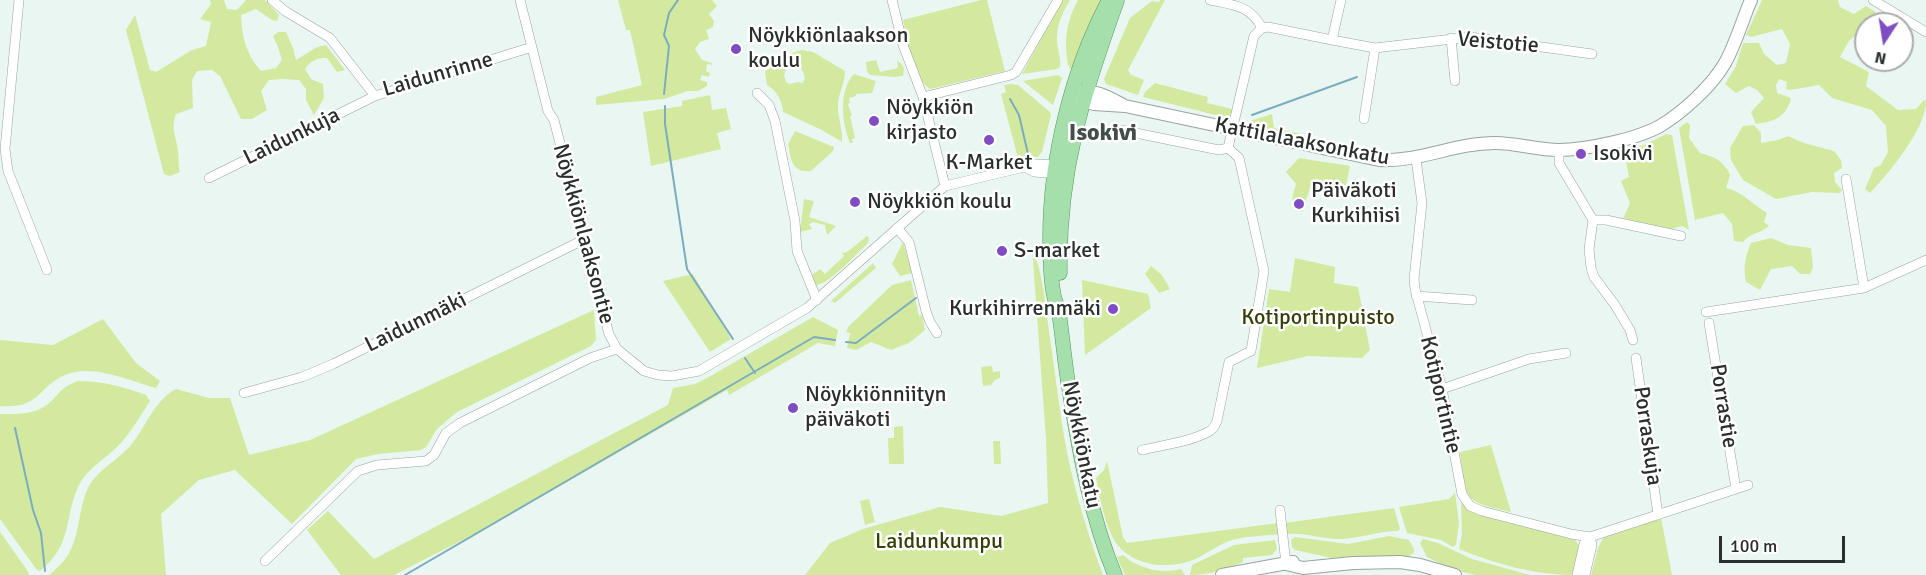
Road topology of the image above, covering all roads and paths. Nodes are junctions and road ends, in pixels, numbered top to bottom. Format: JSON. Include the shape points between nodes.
{"nodes":[{"id":1,"x":19,"y":0,"type":"edge"},
{"id":2,"x":272,"y":0,"type":"edge"},
{"id":3,"x":520,"y":0,"type":"edge"},
{"id":4,"x":892,"y":0,"type":"edge"},
{"id":5,"x":1058,"y":0,"type":"edge"},
{"id":6,"x":1109,"y":0,"type":"edge"},
{"id":7,"x":1117,"y":0,"type":"edge"},
{"id":8,"x":1210,"y":0,"type":"edge"},
{"id":9,"x":1341,"y":0,"type":"edge"},
{"id":10,"x":1743,"y":0,"type":"edge"},
{"id":11,"x":1751,"y":0,"type":"edge"},
{"id":12,"x":1873,"y":0,"type":"edge"},
{"id":13,"x":1262,"y":28,"type":"junction"},
{"id":14,"x":1926,"y":32,"type":"edge"},
{"id":15,"x":1451,"y":38,"type":"junction"},
{"id":16,"x":1332,"y":40,"type":"junction"},
{"id":17,"x":532,"y":47,"type":"junction"},
{"id":18,"x":1375,"y":48,"type":"junction"},
{"id":19,"x":1730,"y":51,"type":"junction"},
{"id":20,"x":1592,"y":54,"type":"dead end"},
{"id":21,"x":1455,"y":81,"type":"dead end"},
{"id":22,"x":758,"y":93,"type":"dead end"},
{"id":23,"x":375,"y":96,"type":"junction"},
{"id":24,"x":1080,"y":96,"type":"junction"},
{"id":25,"x":923,"y":97,"type":"junction"},
{"id":26,"x":5,"y":98,"type":"edge"},
{"id":27,"x":1364,"y":119,"type":"dead end"},
{"id":28,"x":1121,"y":130,"type":"dead end"},
{"id":29,"x":1233,"y":130,"type":"junction"},
{"id":30,"x":1228,"y":148,"type":"junction"},
{"id":31,"x":1559,"y":150,"type":"junction"},
{"id":32,"x":1416,"y":159,"type":"junction"},
{"id":33,"x":1059,"y":170,"type":"junction"},
{"id":34,"x":209,"y":178,"type":"dead end"},
{"id":35,"x":1846,"y":179,"type":"dead end"},
{"id":36,"x":945,"y":186,"type":"junction"},
{"id":37,"x":1593,"y":220,"type":"junction"},
{"id":38,"x":897,"y":228,"type":"junction"},
{"id":39,"x":1681,"y":236,"type":"dead end"},
{"id":40,"x":583,"y":240,"type":"junction"},
{"id":41,"x":1925,"y":264,"type":"edge"},
{"id":42,"x":47,"y":270,"type":"dead end"},
{"id":43,"x":1864,"y":288,"type":"junction"},
{"id":44,"x":1416,"y":296,"type":"junction"},
{"id":45,"x":817,"y":300,"type":"junction"},
{"id":46,"x":1472,"y":300,"type":"dead end"},
{"id":47,"x":1707,"y":312,"type":"dead end"},
{"id":48,"x":1709,"y":322,"type":"dead end"},
{"id":49,"x":937,"y":333,"type":"dead end"},
{"id":50,"x":1632,"y":340,"type":"dead end"},
{"id":51,"x":617,"y":350,"type":"junction"},
{"id":52,"x":1566,"y":353,"type":"dead end"},
{"id":53,"x":1636,"y":358,"type":"dead end"},
{"id":54,"x":1442,"y":389,"type":"junction"},
{"id":55,"x":244,"y":393,"type":"dead end"},
{"id":56,"x":1142,"y":450,"type":"dead end"},
{"id":57,"x":1748,"y":485,"type":"dead end"},
{"id":58,"x":1736,"y":489,"type":"junction"},
{"id":59,"x":1280,"y":510,"type":"dead end"},
{"id":60,"x":1658,"y":515,"type":"junction"},
{"id":61,"x":1590,"y":537,"type":"junction"},
{"id":62,"x":265,"y":561,"type":"dead end"},
{"id":63,"x":1286,"y":564,"type":"junction"},
{"id":64,"x":1250,"y":572,"type":"edge"},
{"id":65,"x":1437,"y":573,"type":"edge"},
{"id":66,"x":1115,"y":575,"type":"edge"},
{"id":67,"x":1222,"y":575,"type":"edge"},
{"id":68,"x":1455,"y":575,"type":"edge"},
{"id":69,"x":1577,"y":575,"type":"edge"},
{"id":70,"x":1585,"y":575,"type":"edge"}],
"edges":[{"from":1,"to":26,"type":"street"},
{"from":2,"to":23,"type":"street","name":"Laidunrinne","via":[[330,38]]},
{"from":3,"to":17,"type":"street","name":"Nöykkiönlaaksontie"},
{"from":4,"to":25,"type":"street","via":[[903,45]]},
{"from":5,"to":25,"type":"street","via":[[1016,72]]},
{"from":6,"to":24,"type":"main road","name":"Nöykkiönkatu","via":[[1089,46]]},
{"from":7,"to":24,"type":"main road","name":"Nöykkiönkatu"},
{"from":8,"to":13,"type":"street","via":[[1250,11]]},
{"from":9,"to":16,"type":"street"},
{"from":10,"to":19,"type":"street","name":"Kattilalaaksonkatu"},
{"from":11,"to":19,"type":"street","name":"Kattilalaaksonkatu"},
{"from":12,"to":14,"type":"street"},
{"from":13,"to":16,"type":"street","name":"Veistotie","via":[[1280,28]]},
{"from":13,"to":29,"type":"street","via":[[1251,46]]},
{"from":15,"to":18,"type":"street","name":"Veistotie"},
{"from":15,"to":20,"type":"street","name":"Veistotie","via":[[1482,38]]},
{"from":15,"to":21,"type":"street"},
{"from":16,"to":18,"type":"street","name":"Veistotie"},
{"from":17,"to":23,"type":"street","name":"Laidunrinne"},
{"from":17,"to":40,"type":"street","name":"Nöykkiönlaaksontie"},
{"from":18,"to":27,"type":"street"},
{"from":19,"to":31,"type":"street","name":"Kattilalaaksonkatu","via":[[1725,64],[1695,99],[1658,127],[1601,144]]},
{"from":22,"to":45,"type":"street","via":[[769,105],[775,121],[795,221],[797,251]]},
{"from":23,"to":34,"type":"street","name":"Laidunkuja"},
{"from":24,"to":29,"type":"street","name":"Kattilalaaksonkatu","via":[[1103,105],[1125,106]]},
{"from":24,"to":33,"type":"main road","name":"Nöykkiönkatu","via":[[1076,124]]},
{"from":25,"to":36,"type":"street"},
{"from":26,"to":42,"type":"street","via":[[8,171]]},
{"from":28,"to":30,"type":"street","via":[[1219,150]]},
{"from":29,"to":30,"type":"street"},
{"from":29,"to":32,"type":"street","name":"Kattilalaaksonkatu","via":[[1379,160]]},
{"from":30,"to":56,"type":"street","via":[[1239,158],[1264,271],[1251,351],[1229,362],[1214,428]]},
{"from":31,"to":32,"type":"street","name":"Kattilalaaksonkatu","via":[[1496,143],[1449,149]]},
{"from":31,"to":37,"type":"street","via":[[1560,163]]},
{"from":32,"to":44,"type":"street","name":"Kotiportintie","via":[[1422,203],[1414,279]]},
{"from":33,"to":36,"type":"street","name":"Nöykkiönlaaksontie","via":[[1037,164]]},
{"from":33,"to":66,"type":"main road","name":"Nöykkiönkatu","via":[[1050,235],[1053,295],[1084,476]]},
{"from":35,"to":43,"type":"street"},
{"from":36,"to":38,"type":"street","name":"Nöykkiönlaaksontie"},
{"from":37,"to":39,"type":"street"},
{"from":37,"to":50,"type":"street","via":[[1591,268],[1630,330]]},
{"from":38,"to":45,"type":"street","name":"Nöykkiönlaaksontie"},
{"from":38,"to":49,"type":"street","via":[[909,242],[926,311]]},
{"from":40,"to":51,"type":"street","name":"Nöykkiönlaaksontie","via":[[602,313]]},
{"from":40,"to":55,"type":"street","name":"Laidunmäki","via":[[333,364]]},
{"from":41,"to":43,"type":"street"},
{"from":43,"to":47,"type":"street"},
{"from":44,"to":46,"type":"street"},
{"from":44,"to":54,"type":"street","name":"Kotiportintie"},
{"from":45,"to":51,"type":"street","name":"Nöykkiönlaaksontie","via":[[693,373],[672,376],[644,371]]},
{"from":48,"to":58,"type":"street","name":"Porrastie"},
{"from":51,"to":62,"type":"street","via":[[590,358],[460,423],[446,433],[434,455],[426,461],[377,465],[358,471]]},
{"from":52,"to":54,"type":"street","via":[[1529,359]]},
{"from":53,"to":60,"type":"street","name":"Porraskuja"},
{"from":54,"to":61,"type":"street","name":"Kotiportintie","via":[[1462,494],[1470,506]]},
{"from":57,"to":58,"type":"street"},
{"from":58,"to":60,"type":"street"},
{"from":59,"to":63,"type":"street"},
{"from":60,"to":61,"type":"street"},
{"from":61,"to":69,"type":"street","via":[[1584,544]]},
{"from":61,"to":70,"type":"street"},
{"from":63,"to":64,"type":"street"},
{"from":63,"to":65,"type":"street","via":[[1303,568],[1400,562]]},
{"from":64,"to":67,"type":"street"},
{"from":65,"to":68,"type":"street"}]}
